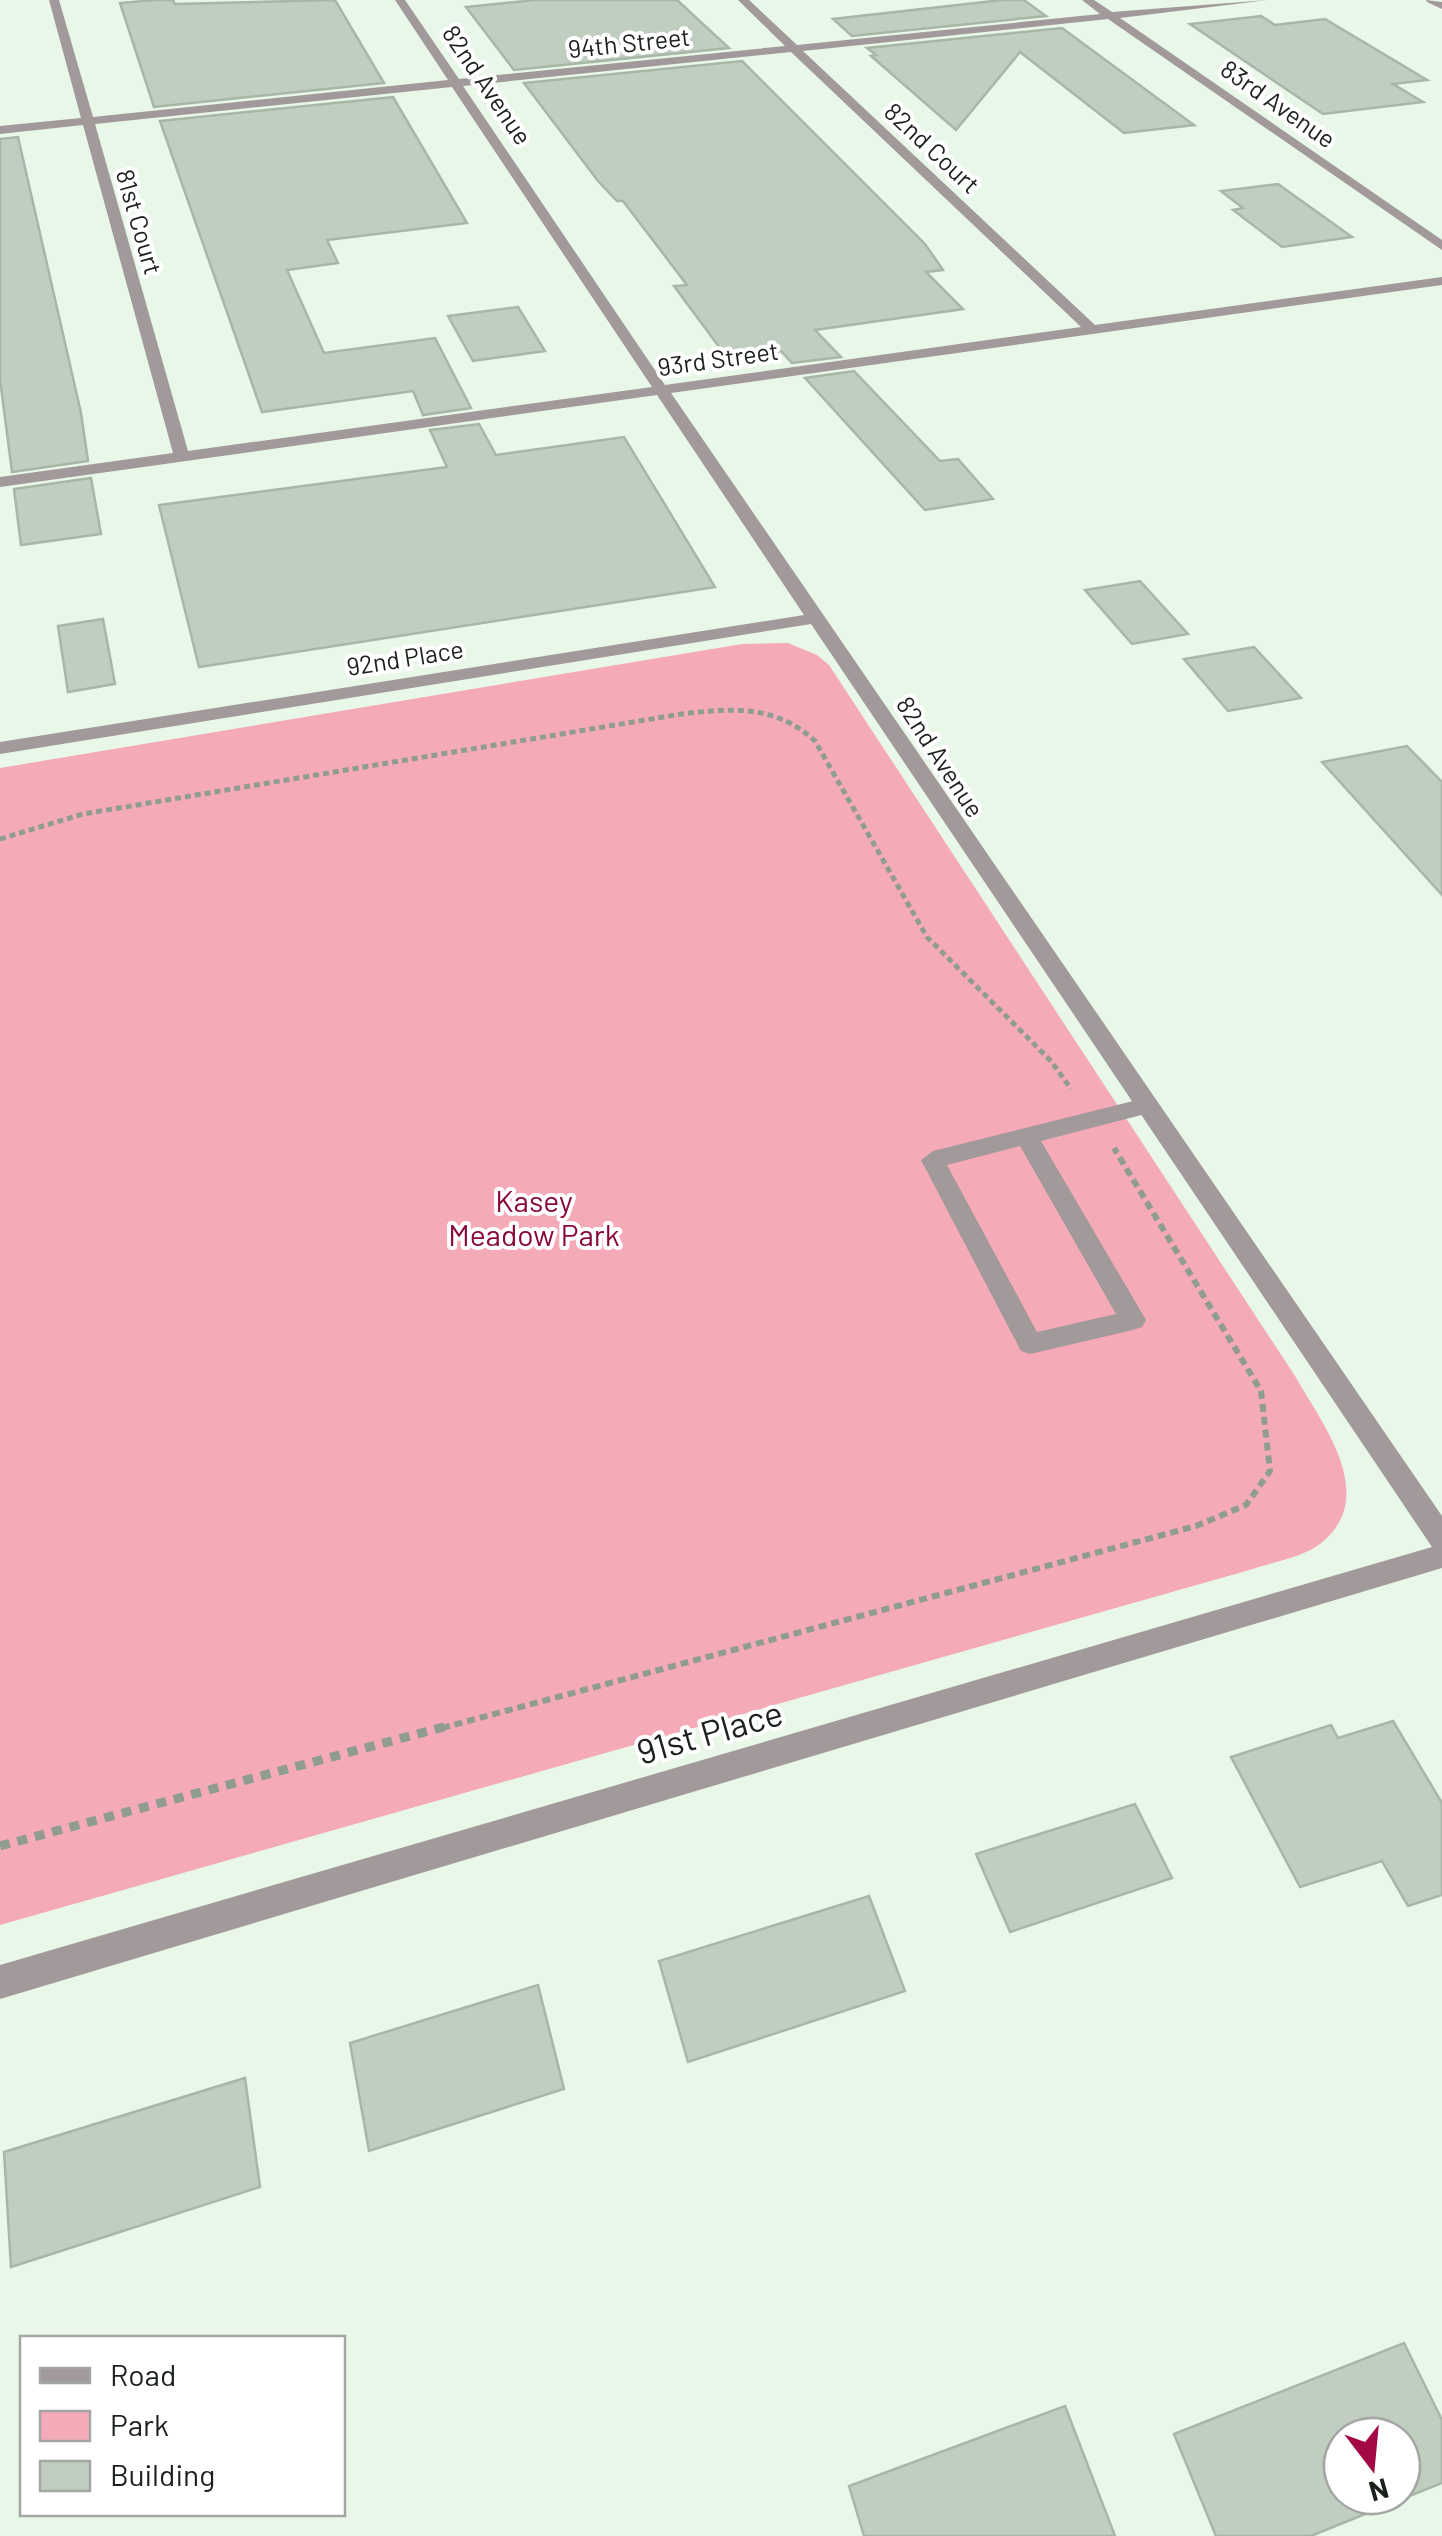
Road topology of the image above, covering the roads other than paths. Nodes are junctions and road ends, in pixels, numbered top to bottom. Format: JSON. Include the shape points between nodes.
{"nodes":[{"id":1,"x":54,"y":0,"type":"edge"},
{"id":2,"x":400,"y":0,"type":"edge"},
{"id":3,"x":743,"y":0,"type":"edge"},
{"id":4,"x":1087,"y":0,"type":"edge"},
{"id":5,"x":1263,"y":0,"type":"edge"},
{"id":6,"x":1431,"y":0,"type":"edge"},
{"id":7,"x":1442,"y":6,"type":"edge"},
{"id":8,"x":1110,"y":16,"type":"junction"},
{"id":9,"x":794,"y":48,"type":"junction"},
{"id":10,"x":456,"y":84,"type":"junction"},
{"id":11,"x":87,"y":121,"type":"junction"},
{"id":12,"x":0,"y":130,"type":"edge"},
{"id":13,"x":1442,"y":246,"type":"edge"},
{"id":14,"x":1442,"y":280,"type":"edge"},
{"id":15,"x":1090,"y":330,"type":"junction"},
{"id":16,"x":659,"y":390,"type":"junction"},
{"id":17,"x":182,"y":456,"type":"junction"},
{"id":18,"x":0,"y":482,"type":"edge"},
{"id":19,"x":818,"y":618,"type":"junction"},
{"id":20,"x":0,"y":748,"type":"edge"},
{"id":21,"x":1145,"y":1106,"type":"junction"},
{"id":22,"x":1026,"y":1136,"type":"junction"},
{"id":23,"x":1442,"y":1538,"type":"edge"},
{"id":24,"x":1442,"y":1556,"type":"edge"},
{"id":25,"x":0,"y":1982,"type":"edge"}],
"edges":[{"from":1,"to":11,"type":"street","name":"81st Court"},
{"from":2,"to":10,"type":"street","name":"82nd Avenue"},
{"from":3,"to":9,"type":"street","name":"82nd Court"},
{"from":4,"to":8,"type":"street","name":"83rd Avenue"},
{"from":5,"to":8,"type":"street","name":"94th Street"},
{"from":6,"to":7,"type":"street"},
{"from":8,"to":9,"type":"street","name":"94th Street"},
{"from":8,"to":13,"type":"street","name":"83rd Avenue"},
{"from":9,"to":10,"type":"street","name":"94th Street"},
{"from":9,"to":15,"type":"street","name":"82nd Court"},
{"from":10,"to":11,"type":"street","name":"94th Street"},
{"from":10,"to":16,"type":"street","name":"82nd Avenue"},
{"from":11,"to":12,"type":"street","name":"94th Street"},
{"from":11,"to":17,"type":"street","name":"81st Court"},
{"from":14,"to":15,"type":"street","name":"93rd Street"},
{"from":15,"to":16,"type":"street","name":"93rd Street"},
{"from":16,"to":17,"type":"street","name":"93rd Street"},
{"from":16,"to":19,"type":"street","name":"82nd Avenue"},
{"from":17,"to":18,"type":"street","name":"93rd Street"},
{"from":19,"to":20,"type":"street","name":"92nd Place"},
{"from":19,"to":21,"type":"street","name":"82nd Avenue"},
{"from":21,"to":22,"type":"street"},
{"from":21,"to":23,"type":"street","name":"82nd Avenue"},
{"from":22,"to":22,"type":"street","via":[[932,1160],[1030,1344],[1133,1320]]},
{"from":24,"to":25,"type":"street","name":"91st Place"}]}
